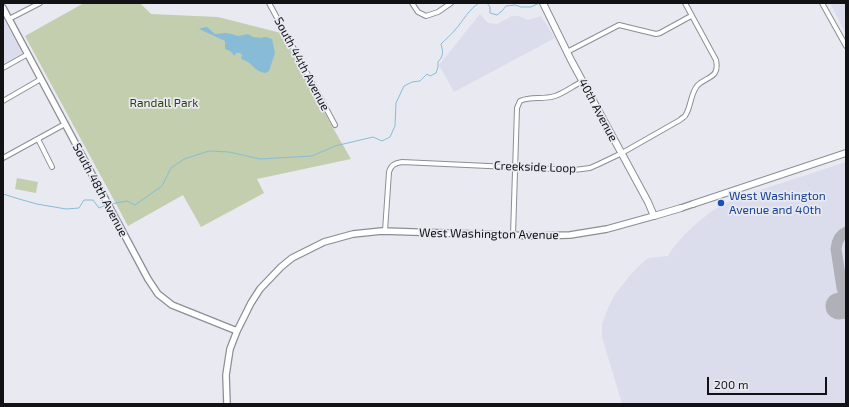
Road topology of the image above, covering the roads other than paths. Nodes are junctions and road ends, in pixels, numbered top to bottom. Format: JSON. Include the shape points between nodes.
{"nodes":[{"id":1,"x":40,"y":3,"type":"edge"},
{"id":2,"x":269,"y":3,"type":"edge"},
{"id":3,"x":412,"y":3,"type":"edge"},
{"id":4,"x":451,"y":3,"type":"edge"},
{"id":5,"x":543,"y":3,"type":"edge"},
{"id":6,"x":685,"y":3,"type":"edge"},
{"id":7,"x":822,"y":3,"type":"edge"},
{"id":8,"x":3,"y":8,"type":"edge"},
{"id":9,"x":692,"y":16,"type":"junction"},
{"id":10,"x":9,"y":19,"type":"junction"},
{"id":11,"x":846,"y":46,"type":"edge"},
{"id":12,"x":567,"y":52,"type":"junction"},
{"id":13,"x":28,"y":54,"type":"junction"},
{"id":14,"x":3,"y":68,"type":"edge"},
{"id":15,"x":41,"y":79,"type":"junction"},
{"id":16,"x":583,"y":81,"type":"junction"},
{"id":17,"x":3,"y":101,"type":"edge"},
{"id":18,"x":65,"y":124,"type":"junction"},
{"id":19,"x":335,"y":125,"type":"dead end"},
{"id":20,"x":38,"y":140,"type":"junction"},
{"id":21,"x":622,"y":153,"type":"junction"},
{"id":22,"x":846,"y":153,"type":"edge"},
{"id":23,"x":3,"y":158,"type":"edge"},
{"id":24,"x":52,"y":167,"type":"dead end"},
{"id":25,"x":515,"y":167,"type":"junction"},
{"id":26,"x":693,"y":204,"type":"joint"},
{"id":27,"x":681,"y":208,"type":"joint"},
{"id":28,"x":654,"y":216,"type":"junction"},
{"id":29,"x":385,"y":231,"type":"junction"},
{"id":30,"x":513,"y":236,"type":"junction"},
{"id":31,"x":237,"y":331,"type":"junction"},
{"id":32,"x":227,"y":404,"type":"edge"}],
"edges":[{"from":1,"to":10,"type":"street"},
{"from":2,"to":19,"type":"street","name":"South 44th Avenue"},
{"from":3,"to":4,"type":"street","via":[[418,12],[426,16]]},
{"from":5,"to":12,"type":"main road","name":"40th Avenue"},
{"from":6,"to":9,"type":"street","name":"Creekside Loop"},
{"from":7,"to":11,"type":"street"},
{"from":8,"to":10,"type":"main road","name":"South 48th Avenue"},
{"from":9,"to":12,"type":"street","via":[[656,34],[619,25]]},
{"from":9,"to":21,"type":"street","name":"Creekside Loop","via":[[716,60],[714,76],[697,86],[686,115]]},
{"from":10,"to":13,"type":"main road","name":"South 48th Avenue"},
{"from":12,"to":16,"type":"main road","name":"40th Avenue"},
{"from":13,"to":14,"type":"street"},
{"from":13,"to":15,"type":"main road","name":"South 48th Avenue"},
{"from":15,"to":17,"type":"street"},
{"from":15,"to":18,"type":"main road","name":"South 48th Avenue"},
{"from":16,"to":21,"type":"main road","name":"40th Avenue"},
{"from":16,"to":25,"type":"street","via":[[556,96],[520,101],[517,108]]},
{"from":18,"to":20,"type":"street"},
{"from":18,"to":31,"type":"main road","name":"South 48th Avenue","via":[[158,294],[172,305]]},
{"from":20,"to":23,"type":"street"},
{"from":20,"to":24,"type":"street"},
{"from":21,"to":25,"type":"street","name":"Creekside Loop","via":[[583,169]]},
{"from":21,"to":28,"type":"main road","name":"40th Avenue"},
{"from":22,"to":26,"type":"main road","name":"West Washington Avenue"},
{"from":25,"to":29,"type":"street","name":"Creekside Loop","via":[[397,162],[392,165],[389,172]]},
{"from":25,"to":30,"type":"street"},
{"from":26,"to":27,"type":"main road","name":"West Washington Avenue"},
{"from":27,"to":28,"type":"main road","name":"West Washington Avenue"},
{"from":28,"to":30,"type":"main road","name":"West Washington Avenue","via":[[608,229],[570,235]]},
{"from":29,"to":30,"type":"main road","name":"West Washington Avenue"},
{"from":29,"to":31,"type":"main road","name":"West Washington Avenue","via":[[340,237],[292,258],[260,289]]},
{"from":31,"to":32,"type":"main road","name":"West Washington Avenue","via":[[230,349],[226,375]]}]}
